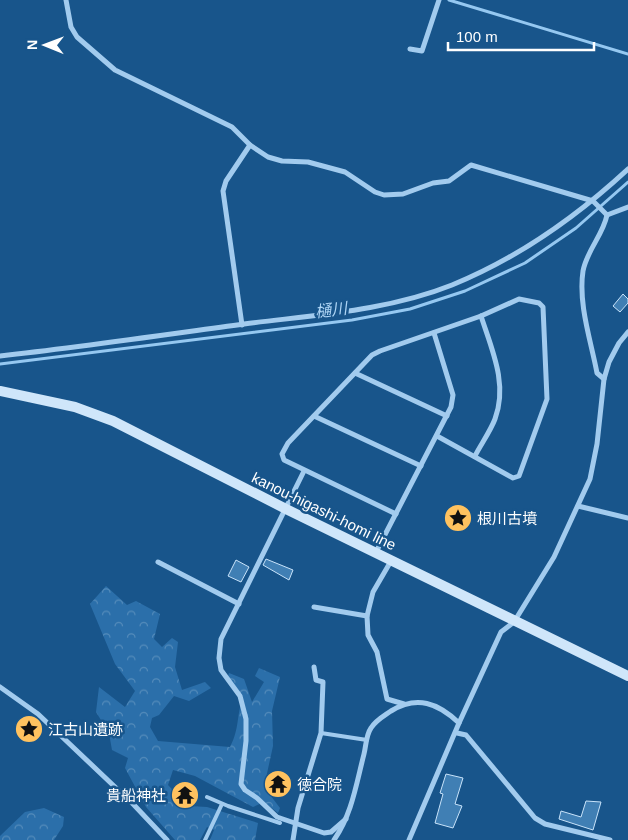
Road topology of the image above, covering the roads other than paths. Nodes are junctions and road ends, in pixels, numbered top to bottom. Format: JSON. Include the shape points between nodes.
{"nodes":[{"id":1,"x":66,"y":0,"type":"edge"},
{"id":2,"x":439,"y":2,"type":"edge"},
{"id":3,"x":410,"y":49,"type":"dead end"},
{"id":4,"x":250,"y":145,"type":"junction"},
{"id":5,"x":628,"y":169,"type":"edge"},
{"id":6,"x":594,"y":202,"type":"junction"},
{"id":7,"x":628,"y":208,"type":"edge"},
{"id":8,"x":605,"y":213,"type":"junction"},
{"id":9,"x":481,"y":316,"type":"junction"},
{"id":10,"x":242,"y":324,"type":"junction"},
{"id":11,"x":628,"y":332,"type":"edge"},
{"id":12,"x":434,"y":333,"type":"junction"},
{"id":13,"x":0,"y":356,"type":"edge"},
{"id":14,"x":355,"y":373,"type":"junction"},
{"id":15,"x":604,"y":379,"type":"junction"},
{"id":16,"x":0,"y":391,"type":"edge"},
{"id":17,"x":314,"y":416,"type":"junction"},
{"id":18,"x":447,"y":416,"type":"junction"},
{"id":19,"x":437,"y":436,"type":"junction"},
{"id":20,"x":475,"y":456,"type":"junction"},
{"id":21,"x":421,"y":466,"type":"junction"},
{"id":22,"x":304,"y":471,"type":"junction"},
{"id":23,"x":578,"y":506,"type":"junction"},
{"id":24,"x":286,"y":509,"type":"junction"},
{"id":25,"x":396,"y":514,"type":"junction"},
{"id":26,"x":628,"y":518,"type":"edge"},
{"id":27,"x":376,"y":552,"type":"junction"},
{"id":28,"x":392,"y":560,"type":"junction"},
{"id":29,"x":158,"y":562,"type":"dead end"},
{"id":30,"x":239,"y":604,"type":"junction"},
{"id":31,"x":314,"y":607,"type":"dead end"},
{"id":32,"x":367,"y":616,"type":"junction"},
{"id":33,"x":514,"y":622,"type":"junction"},
{"id":34,"x":314,"y":667,"type":"dead end"},
{"id":35,"x":628,"y":676,"type":"edge"},
{"id":36,"x":0,"y":687,"type":"edge"},
{"id":37,"x":404,"y":704,"type":"junction"},
{"id":38,"x":459,"y":723,"type":"junction"},
{"id":39,"x":321,"y":733,"type":"junction"},
{"id":40,"x":457,"y":733,"type":"junction"},
{"id":41,"x":367,"y":740,"type":"junction"},
{"id":42,"x":207,"y":797,"type":"dead end"},
{"id":43,"x":222,"y":804,"type":"junction"},
{"id":44,"x":346,"y":819,"type":"junction"},
{"id":45,"x":281,"y":821,"type":"junction"},
{"id":46,"x":297,"y":824,"type":"junction"},
{"id":47,"x":278,"y":828,"type":"dead end"},
{"id":48,"x":167,"y":840,"type":"edge"},
{"id":49,"x":205,"y":840,"type":"edge"},
{"id":50,"x":293,"y":840,"type":"edge"},
{"id":51,"x":334,"y":840,"type":"edge"},
{"id":52,"x":410,"y":840,"type":"edge"},
{"id":53,"x":610,"y":840,"type":"edge"}],
"edges":[{"from":1,"to":4,"type":"street","via":[[71,27],[77,37],[115,70],[232,127]]},
{"from":2,"to":3,"type":"street","via":[[422,51]]},
{"from":4,"to":6,"type":"street","via":[[268,157],[282,161],[308,162],[345,172],[384,195],[403,194],[449,181],[471,165]]},
{"from":4,"to":10,"type":"street","via":[[223,191]]},
{"from":5,"to":6,"type":"street"},
{"from":6,"to":8,"type":"street"},
{"from":6,"to":10,"type":"street","via":[[521,252],[450,286],[372,306]]},
{"from":7,"to":8,"type":"street"},
{"from":8,"to":15,"type":"street","via":[[605,226],[583,270],[582,296],[598,373]]},
{"from":9,"to":12,"type":"street"},
{"from":9,"to":20,"type":"street","via":[[496,362],[501,395],[494,420]]},
{"from":9,"to":20,"type":"street","via":[[519,299],[539,303],[543,307],[547,399],[519,476],[513,478]]},
{"from":10,"to":13,"type":"street"},
{"from":11,"to":15,"type":"street","via":[[619,342]]},
{"from":12,"to":14,"type":"street","via":[[380,351]]},
{"from":12,"to":18,"type":"street","via":[[453,395],[452,408]]},
{"from":14,"to":17,"type":"street"},
{"from":14,"to":18,"type":"street"},
{"from":15,"to":23,"type":"street","via":[[590,479]]},
{"from":16,"to":24,"type":"main road","name":"kanou-higashi-homi line","via":[[38,397],[113,421]]},
{"from":17,"to":21,"type":"street"},
{"from":17,"to":22,"type":"street","via":[[282,454],[284,460]]},
{"from":18,"to":19,"type":"street"},
{"from":19,"to":20,"type":"street"},
{"from":19,"to":21,"type":"street"},
{"from":21,"to":25,"type":"street"},
{"from":22,"to":24,"type":"street"},
{"from":22,"to":25,"type":"street"},
{"from":23,"to":26,"type":"street"},
{"from":23,"to":33,"type":"street","via":[[554,557]]},
{"from":24,"to":27,"type":"main road","name":"kanou-higashi-homi line"},
{"from":24,"to":30,"type":"street"},
{"from":25,"to":27,"type":"street"},
{"from":27,"to":28,"type":"main road","name":"kanou-higashi-homi line"},
{"from":28,"to":32,"type":"street","via":[[374,592]]},
{"from":28,"to":33,"type":"main road","name":"kanou-higashi-homi line"},
{"from":29,"to":30,"type":"street"},
{"from":30,"to":45,"type":"street","via":[[221,639],[219,658],[225,677],[240,696],[246,719],[241,784]]},
{"from":31,"to":32,"type":"street"},
{"from":32,"to":37,"type":"street","via":[[368,635],[377,652],[387,699]]},
{"from":33,"to":35,"type":"main road","name":"kanou-higashi-homi line"},
{"from":33,"to":38,"type":"street","via":[[502,632]]},
{"from":34,"to":39,"type":"street","via":[[316,680],[323,682],[324,689]]},
{"from":36,"to":48,"type":"street","via":[[38,714]]},
{"from":37,"to":38,"type":"street","via":[[432,703]]},
{"from":37,"to":41,"type":"street","via":[[379,718],[370,729]]},
{"from":38,"to":40,"type":"street"},
{"from":39,"to":41,"type":"lane"},
{"from":39,"to":46,"type":"street","via":[[298,808]]},
{"from":40,"to":52,"type":"street"},
{"from":40,"to":53,"type":"street","via":[[466,735],[535,818],[545,824]]},
{"from":41,"to":44,"type":"street"},
{"from":42,"to":43,"type":"lane"},
{"from":43,"to":45,"type":"lane"},
{"from":43,"to":49,"type":"lane"},
{"from":44,"to":46,"type":"street","via":[[328,833]]},
{"from":44,"to":51,"type":"street"},
{"from":45,"to":46,"type":"street"},
{"from":45,"to":47,"type":"lane"},
{"from":46,"to":50,"type":"street"}]}
